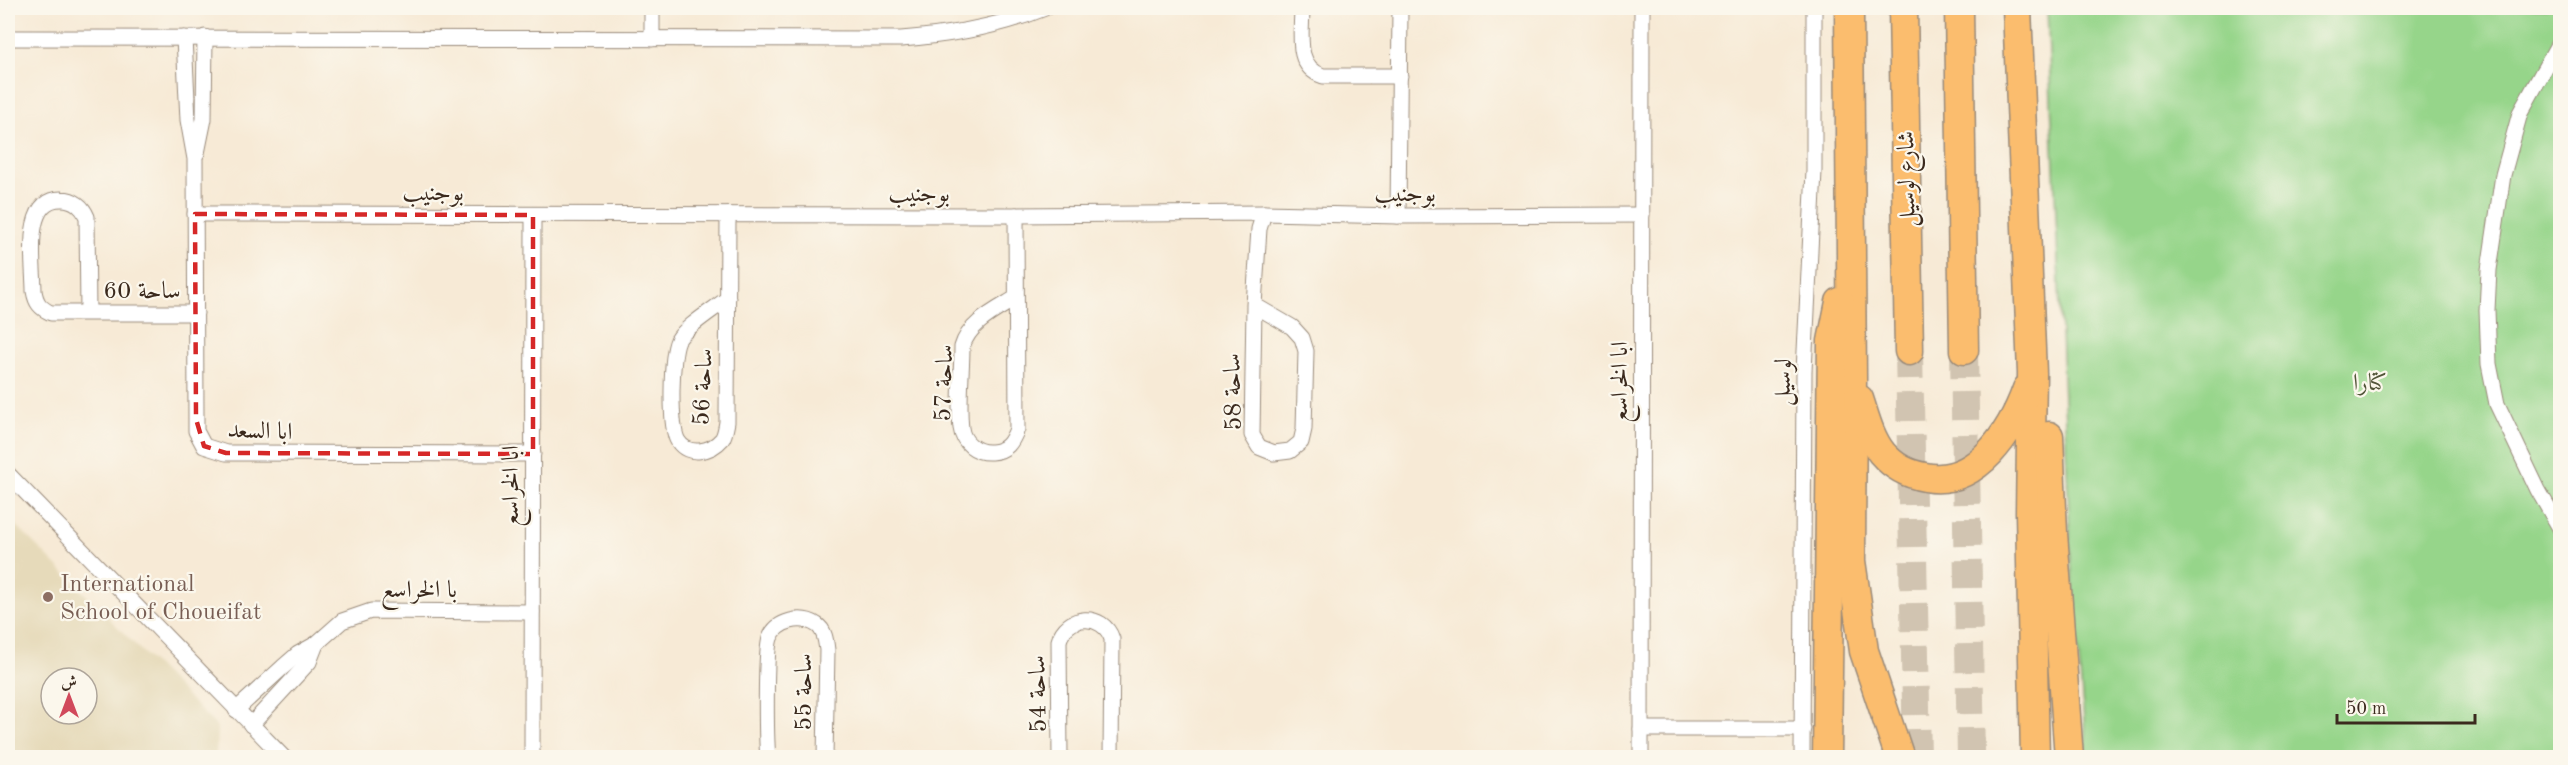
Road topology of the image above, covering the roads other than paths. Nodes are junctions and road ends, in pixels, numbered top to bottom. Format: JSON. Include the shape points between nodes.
{"nodes":[{"id":1,"x":652,"y":8,"type":"edge"},
{"id":2,"x":1046,"y":8,"type":"edge"},
{"id":3,"x":1302,"y":8,"type":"edge"},
{"id":4,"x":1400,"y":8,"type":"edge"},
{"id":5,"x":1642,"y":8,"type":"edge"},
{"id":6,"x":1814,"y":8,"type":"edge"},
{"id":7,"x":1850,"y":8,"type":"edge"},
{"id":8,"x":1903,"y":8,"type":"edge"},
{"id":9,"x":1959,"y":8,"type":"edge"},
{"id":10,"x":2017,"y":8,"type":"edge"},
{"id":11,"x":205,"y":37,"type":"junction"},
{"id":12,"x":8,"y":38,"type":"edge"},
{"id":13,"x":184,"y":38,"type":"junction"},
{"id":14,"x":652,"y":39,"type":"junction"},
{"id":15,"x":2560,"y":41,"type":"edge"},
{"id":16,"x":1400,"y":76,"type":"junction"},
{"id":17,"x":195,"y":159,"type":"junction"},
{"id":18,"x":2025,"y":166,"type":"junction"},
{"id":19,"x":1264,"y":213,"type":"junction"},
{"id":20,"x":195,"y":214,"type":"junction"},
{"id":21,"x":532,"y":215,"type":"junction"},
{"id":22,"x":728,"y":215,"type":"junction"},
{"id":23,"x":1016,"y":215,"type":"junction"},
{"id":24,"x":1642,"y":215,"type":"junction"},
{"id":25,"x":1398,"y":216,"type":"junction"},
{"id":26,"x":1852,"y":250,"type":"junction"},
{"id":27,"x":728,"y":298,"type":"junction"},
{"id":28,"x":1016,"y":298,"type":"junction"},
{"id":29,"x":1254,"y":305,"type":"junction"},
{"id":30,"x":88,"y":312,"type":"junction"},
{"id":31,"x":196,"y":313,"type":"junction"},
{"id":32,"x":1964,"y":350,"type":"tunnel mouth"},
{"id":33,"x":1908,"y":351,"type":"tunnel mouth"},
{"id":34,"x":2032,"y":373,"type":"junction"},
{"id":35,"x":1852,"y":379,"type":"junction"},
{"id":36,"x":533,"y":454,"type":"junction"},
{"id":37,"x":8,"y":474,"type":"edge"},
{"id":38,"x":2560,"y":528,"type":"edge"},
{"id":39,"x":532,"y":612,"type":"junction"},
{"id":40,"x":316,"y":644,"type":"junction"},
{"id":41,"x":236,"y":711,"type":"junction"},
{"id":42,"x":251,"y":725,"type":"junction"},
{"id":43,"x":1641,"y":729,"type":"junction"},
{"id":44,"x":1803,"y":729,"type":"junction"},
{"id":45,"x":284,"y":758,"type":"edge"},
{"id":46,"x":532,"y":758,"type":"edge"},
{"id":47,"x":768,"y":758,"type":"edge"},
{"id":48,"x":825,"y":758,"type":"edge"},
{"id":49,"x":1060,"y":758,"type":"edge"},
{"id":50,"x":1111,"y":758,"type":"edge"},
{"id":51,"x":1641,"y":758,"type":"edge"},
{"id":52,"x":1802,"y":758,"type":"edge"},
{"id":53,"x":1827,"y":758,"type":"edge"},
{"id":54,"x":1900,"y":758,"type":"edge"},
{"id":55,"x":2035,"y":758,"type":"edge"},
{"id":56,"x":2069,"y":758,"type":"edge"}],
"edges":[{"from":1,"to":14,"type":"street"},
{"from":2,"to":14,"type":"street","via":[[958,34],[901,39]]},
{"from":3,"to":16,"type":"street","via":[[1302,54],[1315,73]]},
{"from":4,"to":16,"type":"street"},
{"from":5,"to":24,"type":"street","name":"ابا الخراسع"},
{"from":6,"to":44,"type":"street","name":"لوسيل","via":[[1814,171],[1804,371]]},
{"from":7,"to":26,"type":"highway"},
{"from":8,"to":33,"type":"highway","name":"شارع لوسيل"},
{"from":9,"to":32,"type":"highway"},
{"from":10,"to":18,"type":"highway"},
{"from":11,"to":13,"type":"street"},
{"from":11,"to":14,"type":"street"},
{"from":11,"to":17,"type":"street","name":"ابا السعد","via":[[204,120]]},
{"from":12,"to":13,"type":"street"},
{"from":13,"to":17,"type":"street","name":"ابا السعد","via":[[188,120]]},
{"from":15,"to":38,"type":"street","via":[[2517,123],[2503,175],[2487,310],[2489,364],[2497,404]]},
{"from":16,"to":25,"type":"street"},
{"from":17,"to":20,"type":"street","name":"ابا السعد"},
{"from":18,"to":34,"type":"highway"},
{"from":18,"to":56,"type":"highway","via":[[2040,244],[2053,533]]},
{"from":19,"to":23,"type":"street","name":"بوجنيب"},
{"from":19,"to":25,"type":"street","name":"بوجنيب"},
{"from":19,"to":29,"type":"street","name":"ساحة 58","via":[[1259,229]]},
{"from":20,"to":21,"type":"street","name":"بوجنيب"},
{"from":20,"to":31,"type":"street","name":"ابا السعد"},
{"from":21,"to":22,"type":"street","name":"بوجنيب"},
{"from":21,"to":36,"type":"street","name":"ابا الخراسع"},
{"from":22,"to":23,"type":"street","name":"بوجنيب"},
{"from":22,"to":27,"type":"street","name":"ساحة 56"},
{"from":23,"to":28,"type":"street","name":"ساحة 57"},
{"from":24,"to":25,"type":"street","name":"بوجنيب"},
{"from":24,"to":43,"type":"street","name":"ابا الخراسع"},
{"from":26,"to":35,"type":"highway"},
{"from":26,"to":53,"type":"highway","via":[[1832,341]]},
{"from":27,"to":27,"type":"street","name":"ساحة 56","via":[[689,328],[674,352],[672,427],[684,448],[700,452],[723,437],[727,422]]},
{"from":28,"to":28,"type":"street","name":"ساحة 57","via":[[972,328],[962,347],[961,429],[967,443],[977,450],[1005,449],[1017,429]]},
{"from":29,"to":29,"type":"street","name":"ساحة 58","via":[[1292,327],[1302,338],[1306,351],[1304,429],[1301,442],[1290,451],[1266,450],[1259,447],[1252,435]]},
{"from":30,"to":30,"type":"street","name":"ساحة 60","via":[[87,217],[70,200],[48,202],[40,208],[34,222],[36,302],[51,313]]},
{"from":30,"to":31,"type":"street","name":"ساحة 60"},
{"from":31,"to":36,"type":"street","name":"ابا السعد","via":[[196,431],[204,446],[213,451]]},
{"from":34,"to":35,"type":"highway","via":[[2022,403],[1998,443],[1974,467],[1942,479],[1904,472],[1881,451]]},
{"from":34,"to":55,"type":"highway","via":[[2030,512]]},
{"from":35,"to":54,"type":"highway","via":[[1851,561],[1864,651]]},
{"from":36,"to":39,"type":"street","name":"ابا الخراسع"},
{"from":37,"to":41,"type":"street"},
{"from":39,"to":40,"type":"street","name":"با الخراسع","via":[[371,611],[342,621]]},
{"from":39,"to":46,"type":"street","name":"ابا الخراسع"},
{"from":40,"to":41,"type":"street","name":"با الخراسع","via":[[298,654]]},
{"from":40,"to":42,"type":"street","name":"با الخراسع","via":[[309,662]]},
{"from":41,"to":42,"type":"street"},
{"from":42,"to":45,"type":"street"},
{"from":43,"to":44,"type":"street"},
{"from":43,"to":51,"type":"street","name":"ابا الخراسع"},
{"from":44,"to":52,"type":"street","name":"لوسيل"},
{"from":47,"to":48,"type":"street","name":"ساحة 55","via":[[771,637],[790,620],[805,620],[819,626],[825,636]]},
{"from":49,"to":50,"type":"street","name":"ساحة 54","via":[[1059,641],[1071,623],[1094,620],[1106,627],[1112,639]]}]}
